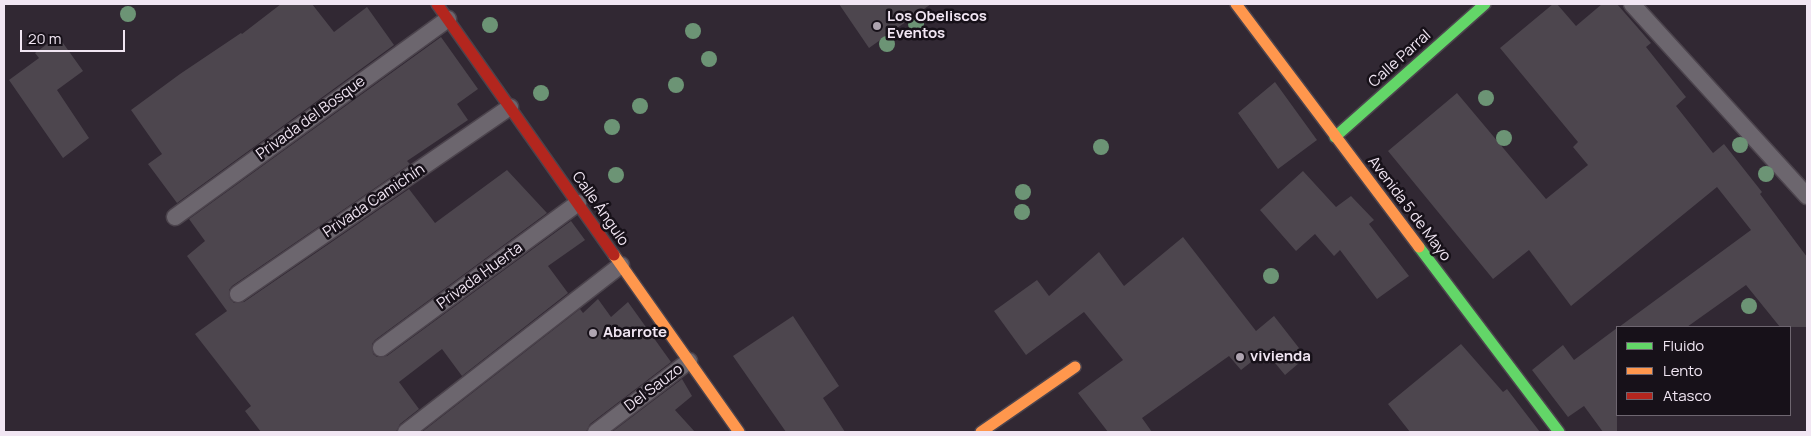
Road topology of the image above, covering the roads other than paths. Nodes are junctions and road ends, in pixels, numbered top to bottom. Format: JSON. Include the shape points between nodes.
{"nodes":[{"id":1,"x":437,"y":4,"type":"edge"},
{"id":2,"x":1236,"y":4,"type":"edge"},
{"id":3,"x":1485,"y":4,"type":"edge"},
{"id":4,"x":1632,"y":4,"type":"edge"},
{"id":5,"x":448,"y":19,"type":"junction"},
{"id":6,"x":510,"y":107,"type":"junction"},
{"id":7,"x":1335,"y":137,"type":"junction"},
{"id":8,"x":1807,"y":196,"type":"edge"},
{"id":9,"x":578,"y":204,"type":"junction"},
{"id":10,"x":175,"y":217,"type":"dead end"},
{"id":11,"x":622,"y":265,"type":"junction"},
{"id":12,"x":238,"y":294,"type":"dead end"},
{"id":13,"x":381,"y":348,"type":"dead end"},
{"id":14,"x":689,"y":362,"type":"junction"},
{"id":15,"x":1075,"y":367,"type":"dead end"},
{"id":16,"x":406,"y":432,"type":"edge"},
{"id":17,"x":596,"y":432,"type":"edge"},
{"id":18,"x":739,"y":432,"type":"edge"},
{"id":19,"x":981,"y":432,"type":"edge"},
{"id":20,"x":1559,"y":432,"type":"edge"}],
"edges":[{"from":1,"to":5,"type":"street","name":"Calle Ángulo"},
{"from":2,"to":7,"type":"street","name":"Avenida 5 de Mayo"},
{"from":3,"to":7,"type":"street","name":"Calle Parral"},
{"from":4,"to":8,"type":"lane"},
{"from":5,"to":6,"type":"street","name":"Calle Ángulo"},
{"from":5,"to":10,"type":"lane","name":"Privada del Bosque"},
{"from":6,"to":9,"type":"street","name":"Calle Ángulo"},
{"from":6,"to":12,"type":"lane","name":"Privada Camichín"},
{"from":7,"to":20,"type":"street","name":"Avenida 5 de Mayo"},
{"from":9,"to":11,"type":"street","name":"Calle Ángulo"},
{"from":9,"to":13,"type":"lane","name":"Privada Huerta"},
{"from":11,"to":14,"type":"street","name":"Calle Ángulo"},
{"from":11,"to":16,"type":"lane"},
{"from":14,"to":17,"type":"lane","name":"Del Sauzo"},
{"from":14,"to":18,"type":"street","name":"Calle Ángulo"},
{"from":15,"to":19,"type":"street"}]}
